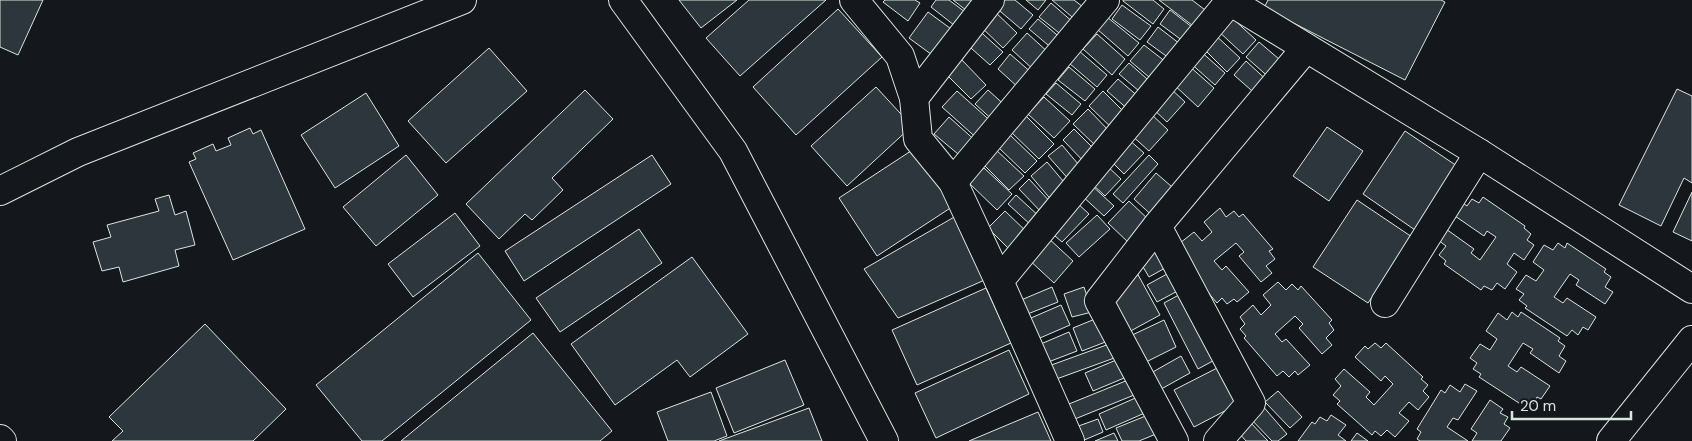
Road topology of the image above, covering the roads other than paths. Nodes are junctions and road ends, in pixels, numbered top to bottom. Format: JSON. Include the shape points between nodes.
{"nodes":[{"id":1,"x":462,"y":0,"type":"edge"},
{"id":2,"x":623,"y":0,"type":"edge"},
{"id":3,"x":854,"y":0,"type":"edge"},
{"id":4,"x":990,"y":0,"type":"edge"},
{"id":5,"x":1105,"y":0,"type":"edge"},
{"id":6,"x":1229,"y":0,"type":"edge"},
{"id":7,"x":1306,"y":48,"type":"junction"},
{"id":8,"x":914,"y":98,"type":"junction"},
{"id":9,"x":1479,"y":153,"type":"junction"},
{"id":10,"x":952,"y":182,"type":"junction"},
{"id":11,"x":0,"y":191,"type":"edge"},
{"id":12,"x":1157,"y":226,"type":"junction"},
{"id":13,"x":1000,"y":281,"type":"junction"},
{"id":14,"x":1692,"y":290,"type":"edge"},
{"id":15,"x":1384,"y":303,"type":"dead end"},
{"id":16,"x":1692,"y":340,"type":"edge"},
{"id":17,"x":884,"y":441,"type":"edge"},
{"id":18,"x":1070,"y":441,"type":"edge"},
{"id":19,"x":1174,"y":441,"type":"edge"},
{"id":20,"x":1218,"y":441,"type":"edge"},
{"id":21,"x":1611,"y":441,"type":"edge"}],
"edges":[{"from":1,"to":11,"type":"street","via":[[78,152]]},
{"from":2,"to":17,"type":"street","via":[[733,151]]},
{"from":3,"to":8,"type":"street","via":[[900,56]]},
{"from":4,"to":8,"type":"street"},
{"from":5,"to":10,"type":"street"},
{"from":6,"to":7,"type":"street"},
{"from":6,"to":13,"type":"street"},
{"from":7,"to":9,"type":"street"},
{"from":7,"to":12,"type":"street"},
{"from":8,"to":10,"type":"street","via":[[918,139]]},
{"from":9,"to":14,"type":"street"},
{"from":9,"to":15,"type":"street"},
{"from":10,"to":13,"type":"street"},
{"from":12,"to":19,"type":"street","via":[[1099,301]]},
{"from":12,"to":20,"type":"street","via":[[1252,403]]},
{"from":13,"to":18,"type":"street"},
{"from":16,"to":21,"type":"street"}]}
